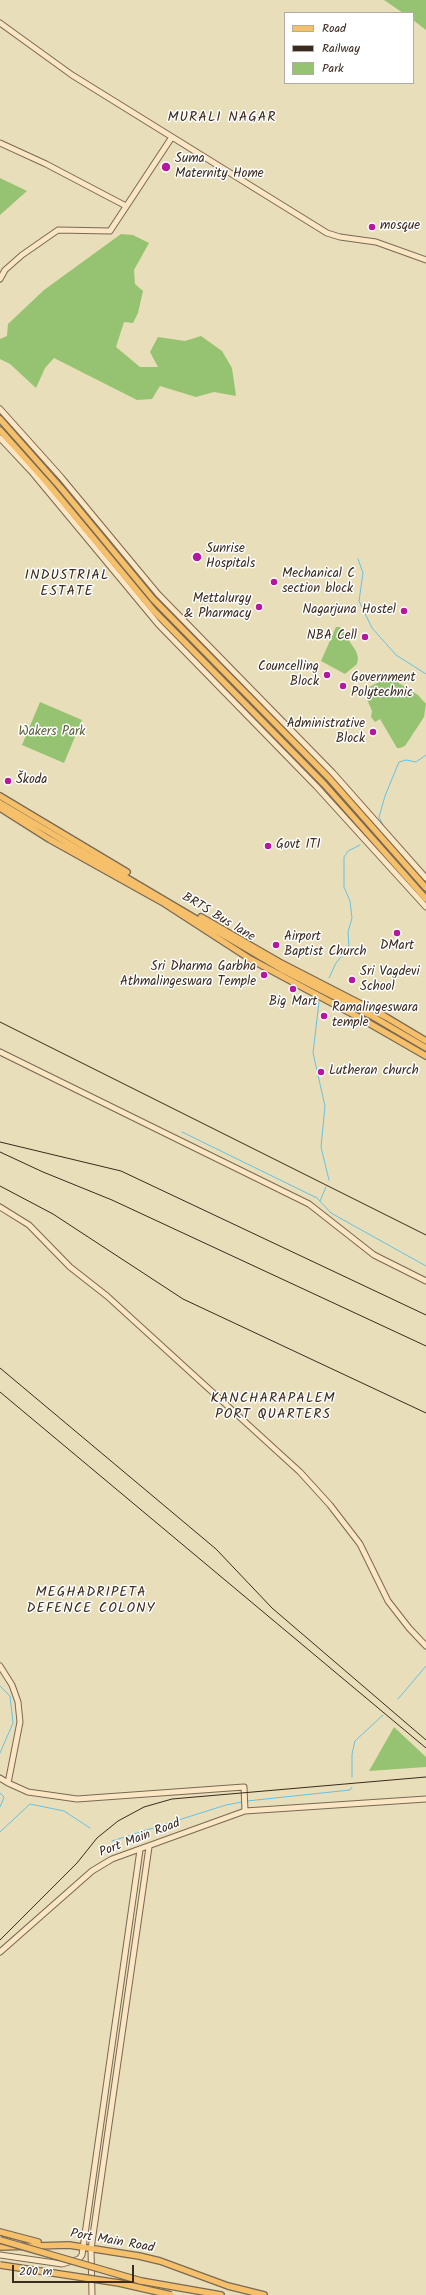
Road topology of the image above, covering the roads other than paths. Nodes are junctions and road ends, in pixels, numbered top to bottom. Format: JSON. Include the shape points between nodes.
{"nodes":[{"id":1,"x":0,"y":24,"type":"edge"},
{"id":2,"x":172,"y":137,"type":"junction"},
{"id":3,"x":0,"y":143,"type":"edge"},
{"id":4,"x":126,"y":206,"type":"junction"},
{"id":5,"x":426,"y":260,"type":"edge"},
{"id":6,"x":0,"y":279,"type":"edge"},
{"id":7,"x":0,"y":409,"type":"edge"},
{"id":8,"x":0,"y":419,"type":"edge"},
{"id":9,"x":0,"y":430,"type":"edge"},
{"id":10,"x":0,"y":438,"type":"edge"},
{"id":11,"x":273,"y":723,"type":"junction"},
{"id":12,"x":268,"y":728,"type":"junction"},
{"id":13,"x":0,"y":796,"type":"edge"},
{"id":14,"x":0,"y":803,"type":"edge"},
{"id":15,"x":0,"y":808,"type":"edge"},
{"id":16,"x":426,"y":878,"type":"edge"},
{"id":17,"x":426,"y":888,"type":"edge"},
{"id":18,"x":426,"y":900,"type":"edge"},
{"id":19,"x":426,"y":907,"type":"edge"},
{"id":20,"x":426,"y":913,"type":"edge"},
{"id":21,"x":426,"y":1041,"type":"edge"},
{"id":22,"x":426,"y":1048,"type":"edge"},
{"id":23,"x":0,"y":1052,"type":"edge"},
{"id":24,"x":426,"y":1056,"type":"edge"},
{"id":25,"x":0,"y":1207,"type":"edge"},
{"id":26,"x":426,"y":1281,"type":"edge"},
{"id":27,"x":426,"y":1646,"type":"edge"},
{"id":28,"x":0,"y":1666,"type":"edge"},
{"id":29,"x":0,"y":1780,"type":"edge"},
{"id":30,"x":8,"y":1783,"type":"junction"},
{"id":31,"x":426,"y":1799,"type":"edge"},
{"id":32,"x":245,"y":1811,"type":"junction"},
{"id":33,"x":149,"y":1847,"type":"junction"},
{"id":34,"x":140,"y":1850,"type":"junction"},
{"id":35,"x":136,"y":1879,"type":"junction"},
{"id":36,"x":144,"y":1881,"type":"junction"},
{"id":37,"x":127,"y":1943,"type":"junction"},
{"id":38,"x":134,"y":1945,"type":"junction"},
{"id":39,"x":0,"y":1952,"type":"edge"},
{"id":40,"x":125,"y":1959,"type":"junction"},
{"id":41,"x":132,"y":1960,"type":"junction"},
{"id":42,"x":119,"y":1999,"type":"junction"},
{"id":43,"x":126,"y":2000,"type":"junction"},
{"id":44,"x":117,"y":2012,"type":"junction"},
{"id":45,"x":124,"y":2013,"type":"junction"},
{"id":46,"x":108,"y":2080,"type":"junction"},
{"id":47,"x":115,"y":2081,"type":"junction"},
{"id":48,"x":103,"y":2113,"type":"junction"},
{"id":49,"x":111,"y":2113,"type":"junction"},
{"id":50,"x":91,"y":2202,"type":"junction"},
{"id":51,"x":98,"y":2203,"type":"junction"},
{"id":52,"x":0,"y":2232,"type":"edge"},
{"id":53,"x":0,"y":2240,"type":"edge"},
{"id":54,"x":44,"y":2244,"type":"junction"},
{"id":55,"x":0,"y":2247,"type":"edge"},
{"id":56,"x":84,"y":2247,"type":"junction"},
{"id":57,"x":91,"y":2249,"type":"junction"},
{"id":58,"x":0,"y":2255,"type":"edge"},
{"id":59,"x":0,"y":2265,"type":"edge"},
{"id":60,"x":92,"y":2295,"type":"edge"},
{"id":61,"x":171,"y":2295,"type":"edge"},
{"id":62,"x":221,"y":2295,"type":"edge"},
{"id":63,"x":264,"y":2295,"type":"edge"}],
"edges":[{"from":1,"to":2,"type":"street","via":[[72,74]]},
{"from":2,"to":4,"type":"street"},
{"from":2,"to":5,"type":"street","via":[[327,233],[376,242]]},
{"from":3,"to":4,"type":"street"},
{"from":4,"to":6,"type":"street","via":[[110,231],[58,230],[22,255],[5,270]]},
{"from":7,"to":16,"type":"street","via":[[66,483],[158,594],[333,773]]},
{"from":8,"to":11,"type":"main road","via":[[154,599]]},
{"from":9,"to":12,"type":"main road","via":[[154,611]]},
{"from":10,"to":19,"type":"street","via":[[31,471],[158,624],[316,786]]},
{"from":11,"to":12,"type":"main road"},
{"from":11,"to":17,"type":"main road","via":[[328,778]]},
{"from":12,"to":18,"type":"main road","via":[[323,783]]},
{"from":13,"to":21,"type":"main road","via":[[205,920],[279,962],[393,1020]]},
{"from":14,"to":22,"type":"main road","name":"BRTS Bus lane","via":[[281,969],[370,1015]]},
{"from":15,"to":24,"type":"main road","via":[[49,839],[162,902],[250,959]]},
{"from":19,"to":20,"type":"street"},
{"from":23,"to":26,"type":"street","via":[[309,1204],[374,1255]]},
{"from":25,"to":27,"type":"street","via":[[29,1225],[70,1267],[113,1301],[300,1472],[360,1544],[388,1601]]},
{"from":28,"to":30,"type":"street","via":[[12,1685],[18,1702],[20,1722]]},
{"from":29,"to":30,"type":"street"},
{"from":30,"to":32,"type":"street","via":[[36,1794],[77,1799],[244,1787]]},
{"from":31,"to":32,"type":"street","name":"Port Main Road"},
{"from":32,"to":33,"type":"street","name":"Port Main Road"},
{"from":33,"to":34,"type":"street","name":"Port Main Road"},
{"from":33,"to":36,"type":"street"},
{"from":34,"to":35,"type":"street"},
{"from":34,"to":39,"type":"street","name":"Port Main Road","via":[[112,1859],[92,1871]]},
{"from":35,"to":36,"type":"street"},
{"from":35,"to":37,"type":"street"},
{"from":36,"to":38,"type":"street"},
{"from":37,"to":38,"type":"street"},
{"from":37,"to":40,"type":"street"},
{"from":38,"to":41,"type":"street"},
{"from":40,"to":41,"type":"street"},
{"from":40,"to":42,"type":"street"},
{"from":41,"to":43,"type":"street"},
{"from":42,"to":43,"type":"street"},
{"from":42,"to":44,"type":"street"},
{"from":43,"to":45,"type":"street"},
{"from":44,"to":45,"type":"street"},
{"from":44,"to":46,"type":"street"},
{"from":45,"to":47,"type":"street"},
{"from":46,"to":47,"type":"street"},
{"from":46,"to":48,"type":"street"},
{"from":47,"to":49,"type":"street"},
{"from":48,"to":49,"type":"street"},
{"from":48,"to":50,"type":"street"},
{"from":49,"to":51,"type":"street"},
{"from":50,"to":51,"type":"street"},
{"from":50,"to":56,"type":"street"},
{"from":51,"to":57,"type":"street"},
{"from":52,"to":54,"type":"main road"},
{"from":53,"to":62,"type":"main road","bridge":true,"via":[[141,2281]]},
{"from":54,"to":55,"type":"main road","name":"Port Main Road"},
{"from":54,"to":56,"type":"main road","name":"Port Main Road"},
{"from":56,"to":57,"type":"main road","name":"Port Main Road"},
{"from":56,"to":58,"type":"street","via":[[79,2259],[62,2264]]},
{"from":57,"to":60,"type":"street"},
{"from":57,"to":63,"type":"main road","name":"Port Main Road","via":[[160,2261],[207,2280]]},
{"from":59,"to":61,"type":"main road","bridge":true,"via":[[119,2283]]}]}
